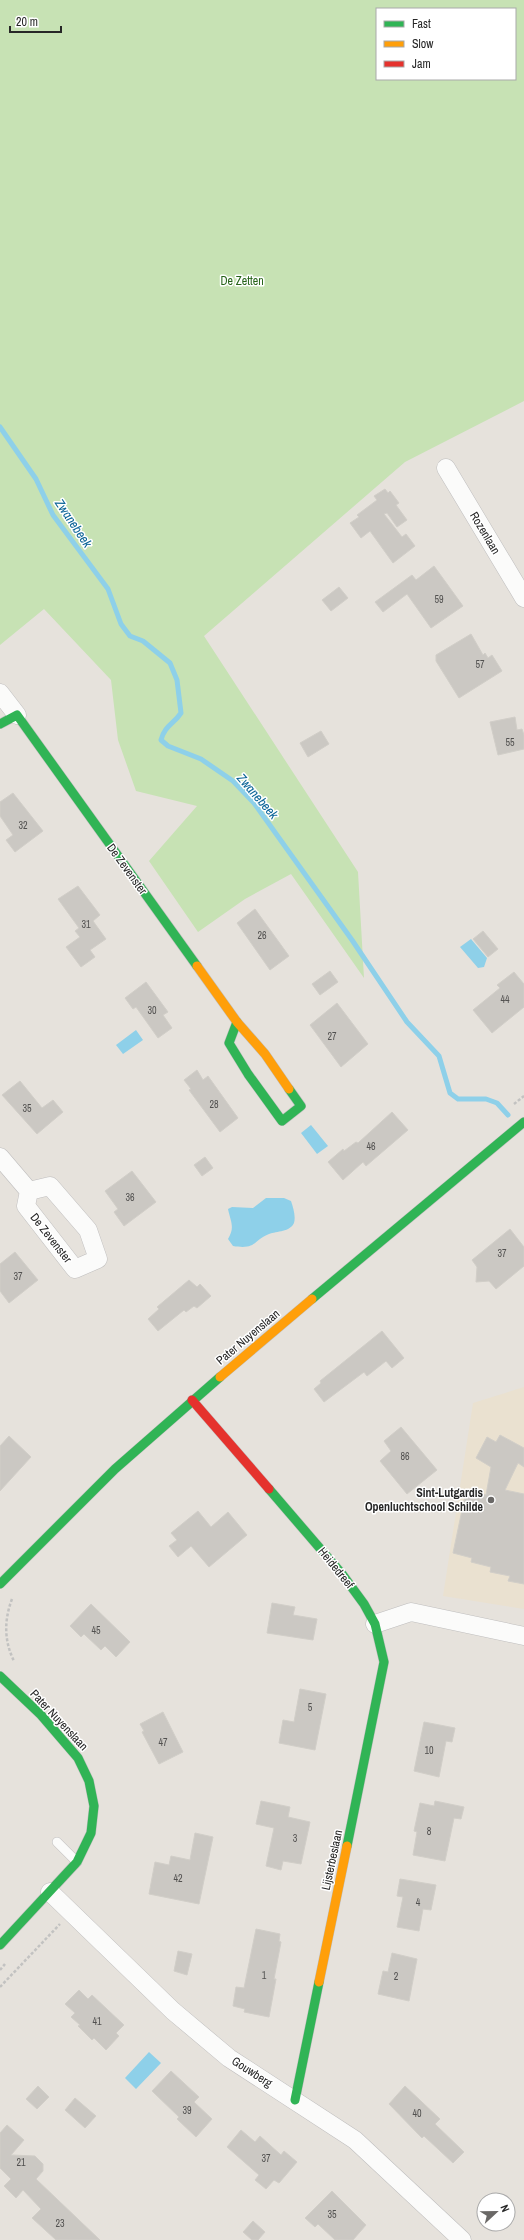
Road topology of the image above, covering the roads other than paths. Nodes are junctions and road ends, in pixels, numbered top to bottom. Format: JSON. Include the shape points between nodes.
{"nodes":[{"id":1,"x":446,"y":468,"type":"dead end"},
{"id":2,"x":524,"y":598,"type":"edge"},
{"id":3,"x":0,"y":693,"type":"edge"},
{"id":4,"x":17,"y":715,"type":"junction"},
{"id":5,"x":0,"y":724,"type":"edge"},
{"id":6,"x":237,"y":1022,"type":"junction"},
{"id":7,"x":524,"y":1122,"type":"edge"},
{"id":8,"x":0,"y":1157,"type":"edge"},
{"id":9,"x":29,"y":1191,"type":"junction"},
{"id":10,"x":192,"y":1400,"type":"junction"},
{"id":11,"x":0,"y":1584,"type":"edge"},
{"id":12,"x":375,"y":1624,"type":"junction"},
{"id":13,"x":524,"y":1636,"type":"edge"},
{"id":14,"x":0,"y":1676,"type":"edge"},
{"id":15,"x":57,"y":1842,"type":"dead end"},
{"id":16,"x":77,"y":1862,"type":"junction"},
{"id":17,"x":50,"y":1892,"type":"junction"},
{"id":18,"x":0,"y":1945,"type":"edge"},
{"id":19,"x":295,"y":2100,"type":"junction"},
{"id":20,"x":462,"y":2240,"type":"edge"}],
"edges":[{"from":1,"to":2,"type":"street","name":"Rozenlaan"},
{"from":3,"to":4,"type":"street","name":"De Zevenster"},
{"from":4,"to":5,"type":"street"},
{"from":4,"to":6,"type":"street","name":"De Zevenster"},
{"from":6,"to":6,"type":"street","name":"De Zevenster","via":[[229,1043],[282,1120],[301,1106],[264,1054]]},
{"from":7,"to":10,"type":"street","name":"Pater Nuyenslaan"},
{"from":8,"to":9,"type":"street"},
{"from":9,"to":9,"type":"street","name":"De Zevenster","via":[[26,1206],[75,1269],[98,1259],[88,1230],[50,1186]]},
{"from":10,"to":11,"type":"street","name":"Pater Nuyenslaan","via":[[116,1469]]},
{"from":10,"to":12,"type":"street","name":"Heidedreef","via":[[342,1574]]},
{"from":12,"to":13,"type":"street","via":[[411,1612]]},
{"from":12,"to":19,"type":"street","name":"Lijsterbeslaan","via":[[384,1662]]},
{"from":14,"to":16,"type":"street","name":"Pater Nuyenslaan","via":[[60,1735],[79,1757],[88,1774],[94,1811],[93,1827],[86,1849]]},
{"from":15,"to":16,"type":"lane"},
{"from":16,"to":17,"type":"street","name":"Pater Nuyenslaan"},
{"from":17,"to":18,"type":"street","name":"Pater Nuyenslaan"},
{"from":17,"to":19,"type":"street","name":"Gouwberg","via":[[173,2011],[229,2058]]},
{"from":19,"to":20,"type":"street","name":"Gouwberg","via":[[355,2140]]}]}
